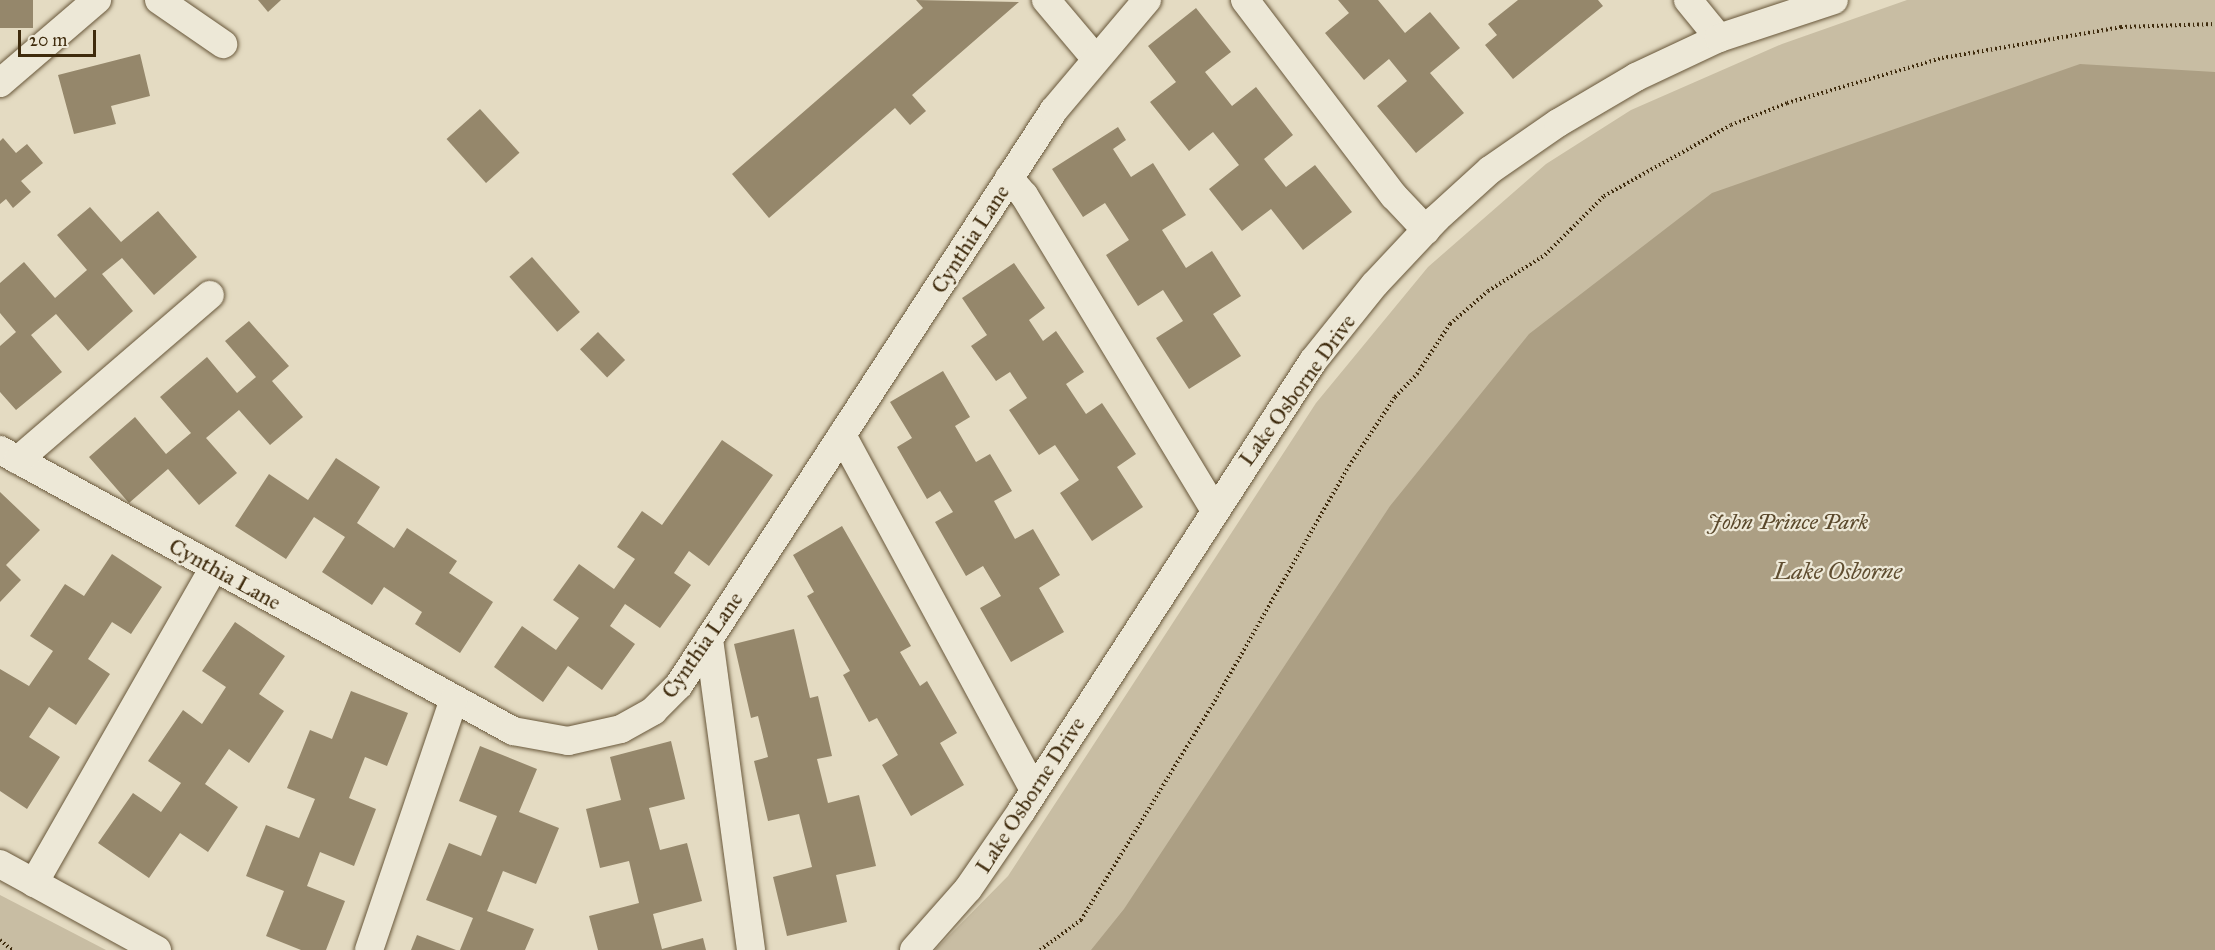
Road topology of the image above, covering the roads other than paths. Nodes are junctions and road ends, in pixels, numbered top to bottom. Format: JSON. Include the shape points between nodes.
{"nodes":[{"id":1,"x":97,"y":0,"type":"edge"},
{"id":2,"x":159,"y":0,"type":"edge"},
{"id":3,"x":1046,"y":0,"type":"edge"},
{"id":4,"x":1147,"y":0,"type":"edge"},
{"id":5,"x":1245,"y":0,"type":"edge"},
{"id":6,"x":1689,"y":0,"type":"edge"},
{"id":7,"x":1834,"y":0,"type":"edge"},
{"id":8,"x":1719,"y":38,"type":"junction"},
{"id":9,"x":223,"y":44,"type":"dead end"},
{"id":10,"x":1095,"y":58,"type":"junction"},
{"id":11,"x":0,"y":83,"type":"edge"},
{"id":12,"x":1009,"y":178,"type":"junction"},
{"id":13,"x":1426,"y":230,"type":"junction"},
{"id":14,"x":210,"y":295,"type":"dead end"},
{"id":15,"x":842,"y":435,"type":"junction"},
{"id":16,"x":9,"y":455,"type":"edge"},
{"id":17,"x":1214,"y":509,"type":"junction"},
{"id":18,"x":214,"y":568,"type":"junction"},
{"id":19,"x":709,"y":639,"type":"junction"},
{"id":20,"x":454,"y":699,"type":"junction"},
{"id":21,"x":1034,"y":790,"type":"junction"},
{"id":22,"x":0,"y":864,"type":"edge"},
{"id":23,"x":34,"y":883,"type":"junction"},
{"id":24,"x":157,"y":950,"type":"edge"},
{"id":25,"x":369,"y":950,"type":"edge"},
{"id":26,"x":751,"y":950,"type":"edge"},
{"id":27,"x":914,"y":950,"type":"edge"}],
"edges":[{"from":1,"to":11,"type":"street"},
{"from":2,"to":9,"type":"street"},
{"from":3,"to":10,"type":"street"},
{"from":4,"to":10,"type":"street","name":"Cynthia Lane"},
{"from":5,"to":13,"type":"street","via":[[1394,196]]},
{"from":6,"to":8,"type":"street"},
{"from":7,"to":8,"type":"street","name":"Lake Osborne Drive"},
{"from":8,"to":13,"type":"street","name":"Lake Osborne Drive","via":[[1636,77],[1558,123],[1490,170]]},
{"from":10,"to":12,"type":"street","name":"Cynthia Lane"},
{"from":12,"to":15,"type":"street","name":"Cynthia Lane"},
{"from":12,"to":17,"type":"street","via":[[1024,195]]},
{"from":13,"to":17,"type":"street","name":"Lake Osborne Drive","via":[[1375,284],[1313,361]]},
{"from":14,"to":16,"type":"street"},
{"from":15,"to":19,"type":"street","name":"Cynthia Lane"},
{"from":15,"to":21,"type":"street"},
{"from":16,"to":18,"type":"street","name":"Cynthia Lane"},
{"from":17,"to":21,"type":"street","name":"Lake Osborne Drive"},
{"from":18,"to":20,"type":"street","name":"Cynthia Lane"},
{"from":18,"to":23,"type":"street"},
{"from":19,"to":20,"type":"street","name":"Cynthia Lane","via":[[667,699],[638,721],[604,736],[568,741],[531,737]]},
{"from":19,"to":26,"type":"street"},
{"from":20,"to":25,"type":"street"},
{"from":21,"to":27,"type":"street","name":"Lake Osborne Drive","via":[[968,889]]},
{"from":22,"to":23,"type":"street"},
{"from":23,"to":24,"type":"street"}]}
